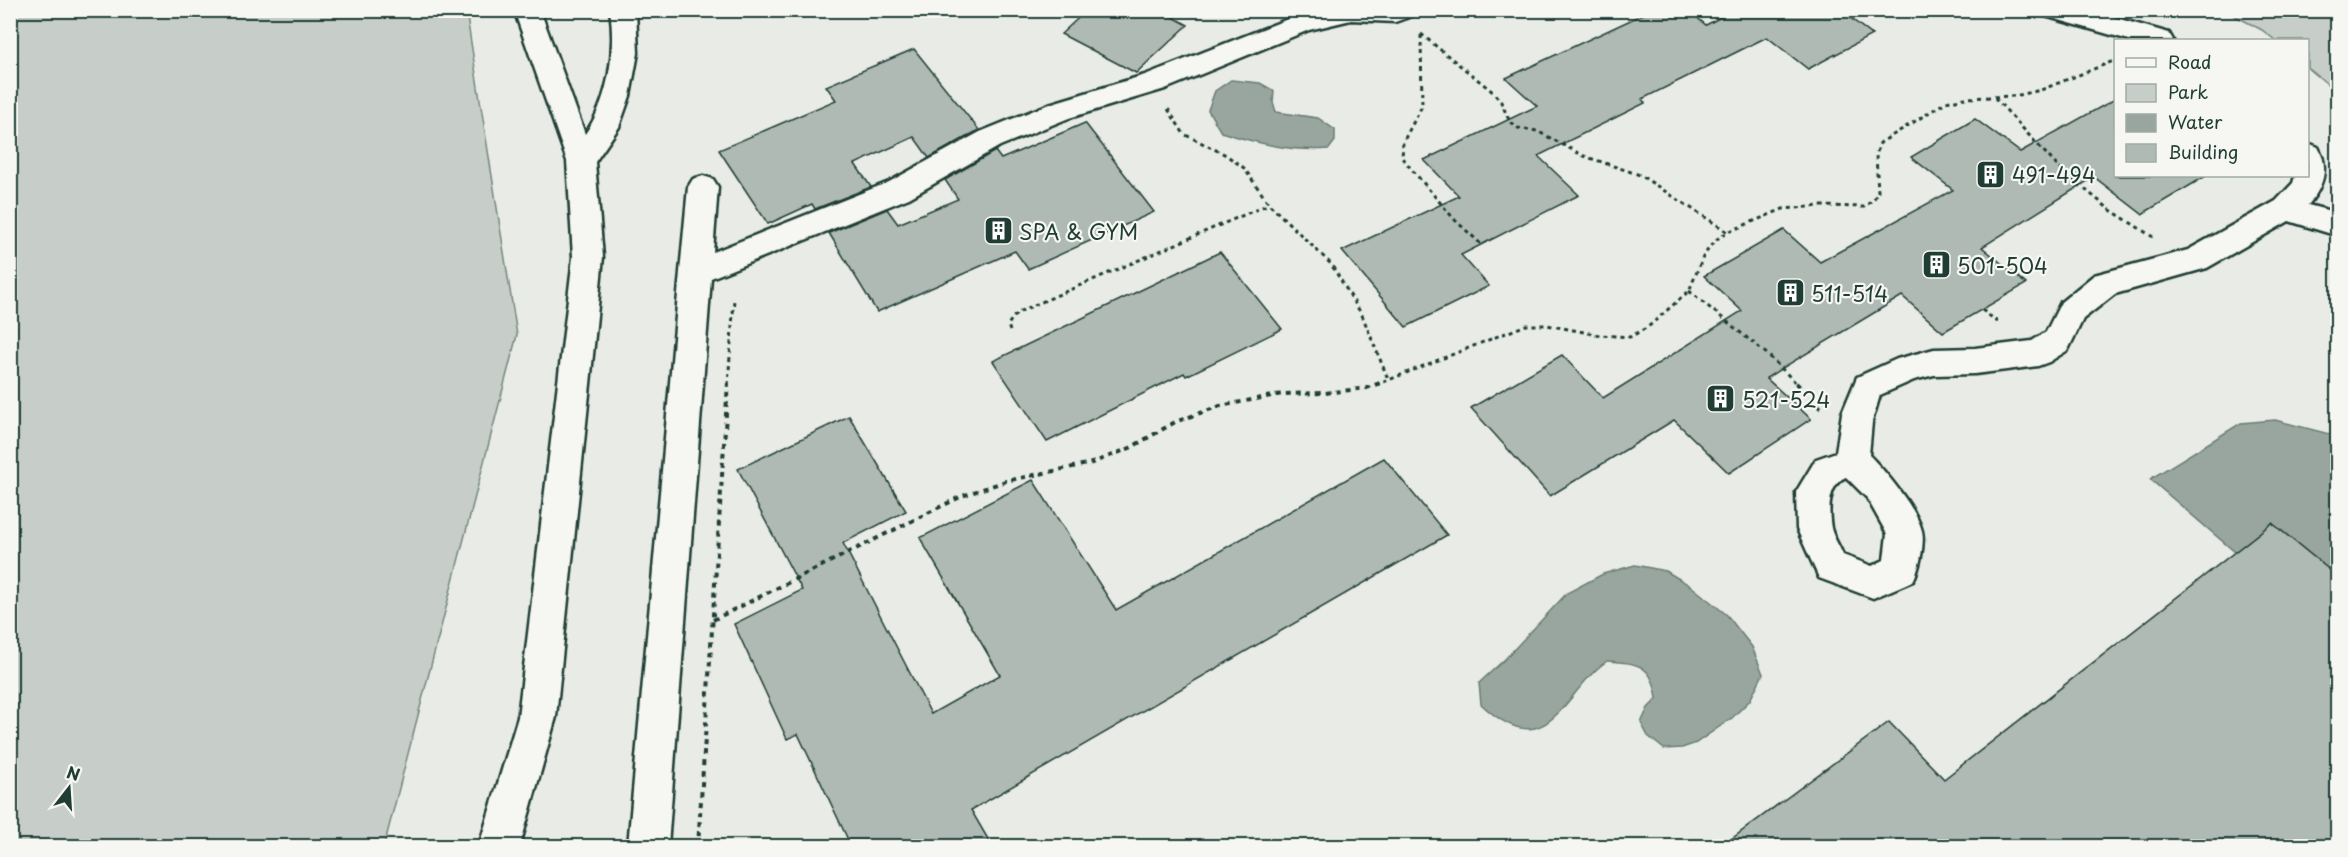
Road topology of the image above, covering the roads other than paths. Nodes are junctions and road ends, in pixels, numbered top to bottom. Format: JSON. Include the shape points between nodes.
{"nodes":[{"id":1,"x":526,"y":10,"type":"edge"},
{"id":2,"x":623,"y":10,"type":"edge"},
{"id":3,"x":2054,"y":10,"type":"edge"},
{"id":4,"x":1399,"y":12,"type":"edge"},
{"id":5,"x":2156,"y":39,"type":"edge"},
{"id":6,"x":2309,"y":160,"type":"edge"},
{"id":7,"x":581,"y":161,"type":"junction"},
{"id":8,"x":702,"y":187,"type":"dead end"},
{"id":9,"x":2286,"y":209,"type":"junction"},
{"id":10,"x":2337,"y":225,"type":"edge"},
{"id":11,"x":695,"y":272,"type":"junction"},
{"id":12,"x":1852,"y":448,"type":"road end"},
{"id":13,"x":499,"y":846,"type":"edge"},
{"id":14,"x":648,"y":846,"type":"edge"}],
"edges":[{"from":1,"to":7,"type":"street"},
{"from":2,"to":7,"type":"street","via":[[623,71],[606,123]]},
{"from":3,"to":5,"type":"street"},
{"from":4,"to":11,"type":"street","via":[[1352,11],[1302,23],[1155,82],[1059,111],[990,139],[899,190]]},
{"from":6,"to":9,"type":"street","via":[[2308,186]]},
{"from":7,"to":13,"type":"street","via":[[588,257],[537,717]]},
{"from":8,"to":11,"type":"street"},
{"from":9,"to":10,"type":"street"},
{"from":9,"to":12,"type":"street","via":[[2196,260],[2105,284],[2072,311],[2057,341],[2037,353],[1934,362],[1886,376],[1868,386],[1857,411]]},
{"from":11,"to":14,"type":"street"}]}
